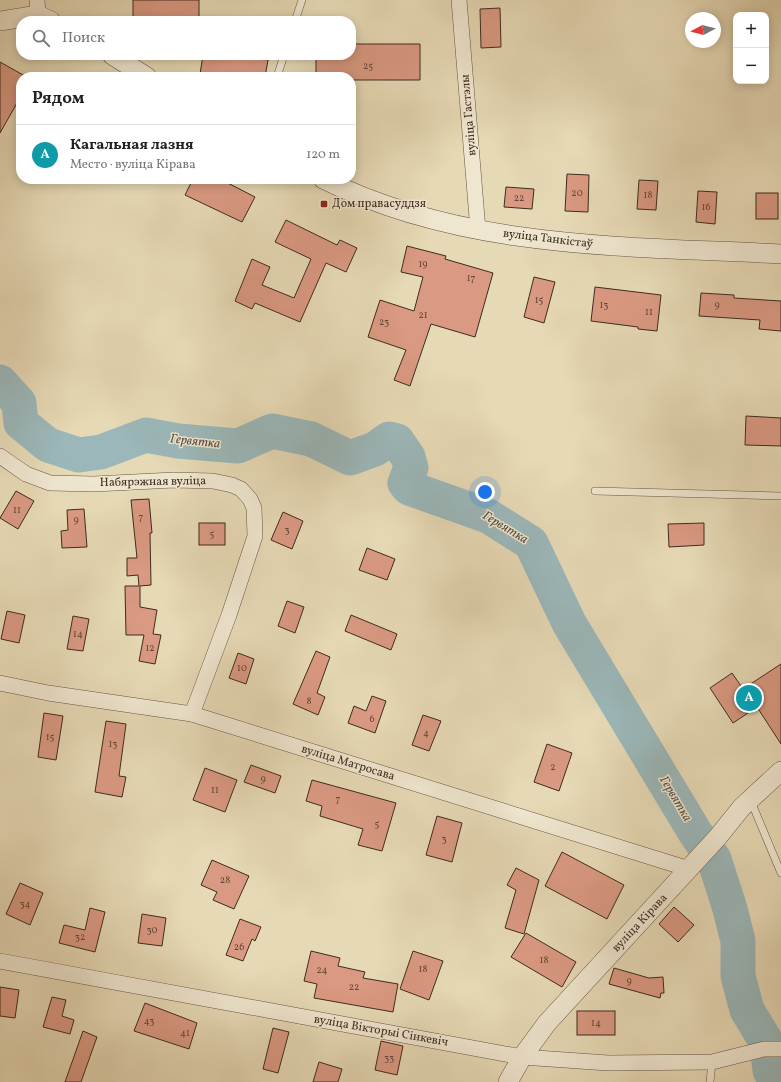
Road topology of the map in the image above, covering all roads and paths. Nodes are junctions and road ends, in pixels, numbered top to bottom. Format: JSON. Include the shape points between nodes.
{"nodes":[{"id":1,"x":302,"y":0,"type":"edge"},
{"id":2,"x":459,"y":0,"type":"edge"},
{"id":3,"x":42,"y":12,"type":"edge"},
{"id":4,"x":23,"y":16,"type":"edge"},
{"id":5,"x":297,"y":16,"type":"edge"},
{"id":6,"x":16,"y":18,"type":"edge"},
{"id":7,"x":0,"y":21,"type":"edge"},
{"id":8,"x":120,"y":60,"type":"edge"},
{"id":9,"x":282,"y":60,"type":"edge"},
{"id":10,"x":139,"y":72,"type":"edge"},
{"id":11,"x":279,"y":72,"type":"edge"},
{"id":12,"x":335,"y":184,"type":"edge"},
{"id":13,"x":478,"y":230,"type":"junction"},
{"id":14,"x":781,"y":254,"type":"edge"},
{"id":15,"x":0,"y":456,"type":"edge"},
{"id":16,"x":595,"y":491,"type":"dead end"},
{"id":17,"x":781,"y":496,"type":"edge"},
{"id":18,"x":0,"y":683,"type":"edge"},
{"id":19,"x":192,"y":714,"type":"junction"},
{"id":20,"x":781,"y":771,"type":"edge"},
{"id":21,"x":742,"y":807,"type":"junction"},
{"id":22,"x":692,"y":866,"type":"junction"},
{"id":23,"x":781,"y":873,"type":"edge"},
{"id":24,"x":0,"y":961,"type":"edge"},
{"id":25,"x":781,"y":1049,"type":"edge"},
{"id":26,"x":522,"y":1057,"type":"junction"},
{"id":27,"x":712,"y":1062,"type":"junction"},
{"id":28,"x":508,"y":1082,"type":"edge"},
{"id":29,"x":710,"y":1082,"type":"edge"}],
"edges":[{"from":1,"to":5,"type":"lane"},
{"from":2,"to":13,"type":"street","name":"вуліца Гастэлы"},
{"from":3,"to":4,"type":"street"},
{"from":6,"to":7,"type":"street"},
{"from":8,"to":10,"type":"street"},
{"from":9,"to":11,"type":"lane"},
{"from":12,"to":13,"type":"street","name":"вуліца Танкістаў","via":[[396,210]]},
{"from":13,"to":14,"type":"street","name":"вуліца Танкістаў","via":[[562,243]]},
{"from":15,"to":19,"type":"street","name":"Набярэжная вуліца","via":[[26,474],[50,483],[213,481],[232,485],[247,494],[254,508],[255,536]]},
{"from":16,"to":17,"type":"lane"},
{"from":18,"to":19,"type":"street","name":"вуліца Матросава","via":[[48,693]]},
{"from":19,"to":22,"type":"street","name":"вуліца Матросава"},
{"from":20,"to":21,"type":"street","name":"вуліца Кірава"},
{"from":21,"to":22,"type":"street","name":"вуліца Кірава"},
{"from":21,"to":23,"type":"lane","via":[[753,806]]},
{"from":22,"to":26,"type":"street","name":"вуліца Кірава","via":[[547,1023]]},
{"from":24,"to":26,"type":"street","name":"вуліца Вікторыі Сінкевіч"},
{"from":25,"to":27,"type":"street","name":"вуліца Вікторыі Сінкевіч","via":[[764,1049]]},
{"from":26,"to":27,"type":"street","name":"вуліца Вікторыі Сінкевіч","via":[[608,1063]]},
{"from":26,"to":28,"type":"street","name":"вуліца Кірава"},
{"from":27,"to":29,"type":"lane"}]}
